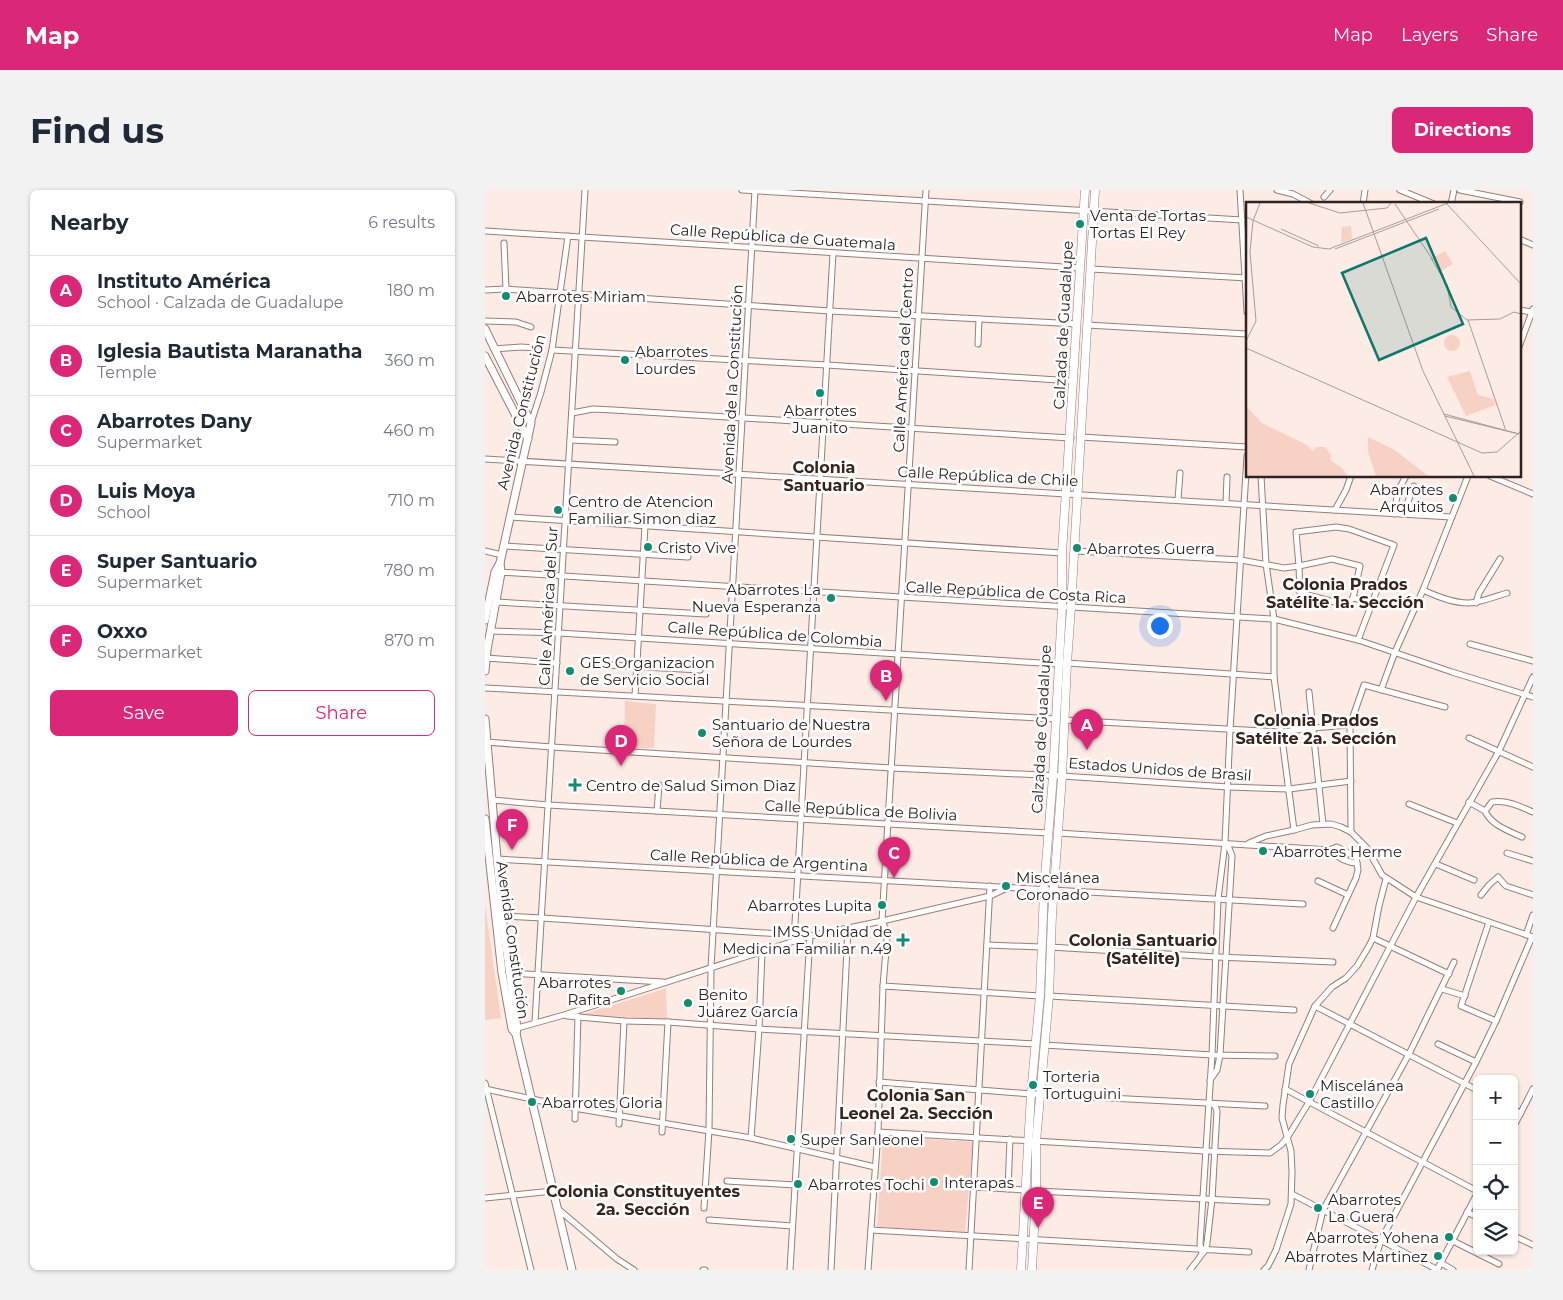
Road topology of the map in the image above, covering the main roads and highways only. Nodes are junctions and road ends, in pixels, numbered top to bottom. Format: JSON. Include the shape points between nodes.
{"nodes":[{"id":1,"x":1085,"y":190,"type":"edge"},
{"id":2,"x":1095,"y":190,"type":"edge"},
{"id":3,"x":485,"y":330,"type":"edge"},
{"id":4,"x":486,"y":359,"type":"edge"},
{"id":5,"x":528,"y":439,"type":"junction"},
{"id":6,"x":498,"y":572,"type":"junction"},
{"id":7,"x":485,"y":620,"type":"edge"},
{"id":8,"x":486,"y":658,"type":"edge"},
{"id":9,"x":1062,"y":663,"type":"junction"},
{"id":10,"x":485,"y":671,"type":"edge"},
{"id":11,"x":485,"y":719,"type":"edge"},
{"id":12,"x":1060,"y":720,"type":"junction"},
{"id":13,"x":486,"y":742,"type":"edge"},
{"id":14,"x":485,"y":819,"type":"edge"},
{"id":15,"x":486,"y":843,"type":"edge"},
{"id":16,"x":515,"y":1030,"type":"junction"},
{"id":17,"x":1040,"y":1045,"type":"junction"},
{"id":18,"x":1032,"y":1141,"type":"junction"},
{"id":19,"x":572,"y":1270,"type":"edge"},
{"id":20,"x":1021,"y":1270,"type":"edge"},
{"id":21,"x":1032,"y":1270,"type":"edge"}],
"edges":[{"from":1,"to":9,"type":"main road","name":"Calzada de Guadalupe","via":[[1062,553]]},
{"from":2,"to":9,"type":"main road","name":"Calzada de Guadalupe","via":[[1075,551]]},
{"from":3,"to":5,"type":"main road","name":"Avenida Constitución","via":[[531,423]]},
{"from":4,"to":5,"type":"main road"},
{"from":5,"to":6,"type":"main road","name":"Avenida Constitución"},
{"from":6,"to":7,"type":"main road","name":"Avenida Constitución"},
{"from":6,"to":8,"type":"main road","name":"Avenida Constitución"},
{"from":8,"to":10,"type":"main road","name":"Avenida Constitución"},
{"from":9,"to":12,"type":"main road","name":"Calzada de Guadalupe"},
{"from":11,"to":13,"type":"main road","name":"Avenida Constitución"},
{"from":12,"to":17,"type":"main road","name":"Calzada de Guadalupe","via":[[1043,889]]},
{"from":12,"to":17,"type":"main road","name":"Calzada de Guadalupe","via":[[1062,776],[1049,996]]},
{"from":13,"to":16,"type":"main road","name":"Avenida Constitución"},
{"from":14,"to":15,"type":"main road","name":"Avenida Constitución"},
{"from":15,"to":16,"type":"main road","name":"Avenida Constitución","via":[[502,973]]},
{"from":16,"to":19,"type":"main road","name":"Avenida Constitución"},
{"from":17,"to":18,"type":"main road","name":"Calzada de Guadalupe","via":[[1040,1094]]},
{"from":17,"to":18,"type":"main road","name":"Calzada de Guadalupe","via":[[1031,1094]]},
{"from":18,"to":20,"type":"main road","name":"Calzada de Guadalupe","via":[[1025,1190]]},
{"from":18,"to":21,"type":"main road","name":"Calzada de Guadalupe","via":[[1036,1191]]}]}
